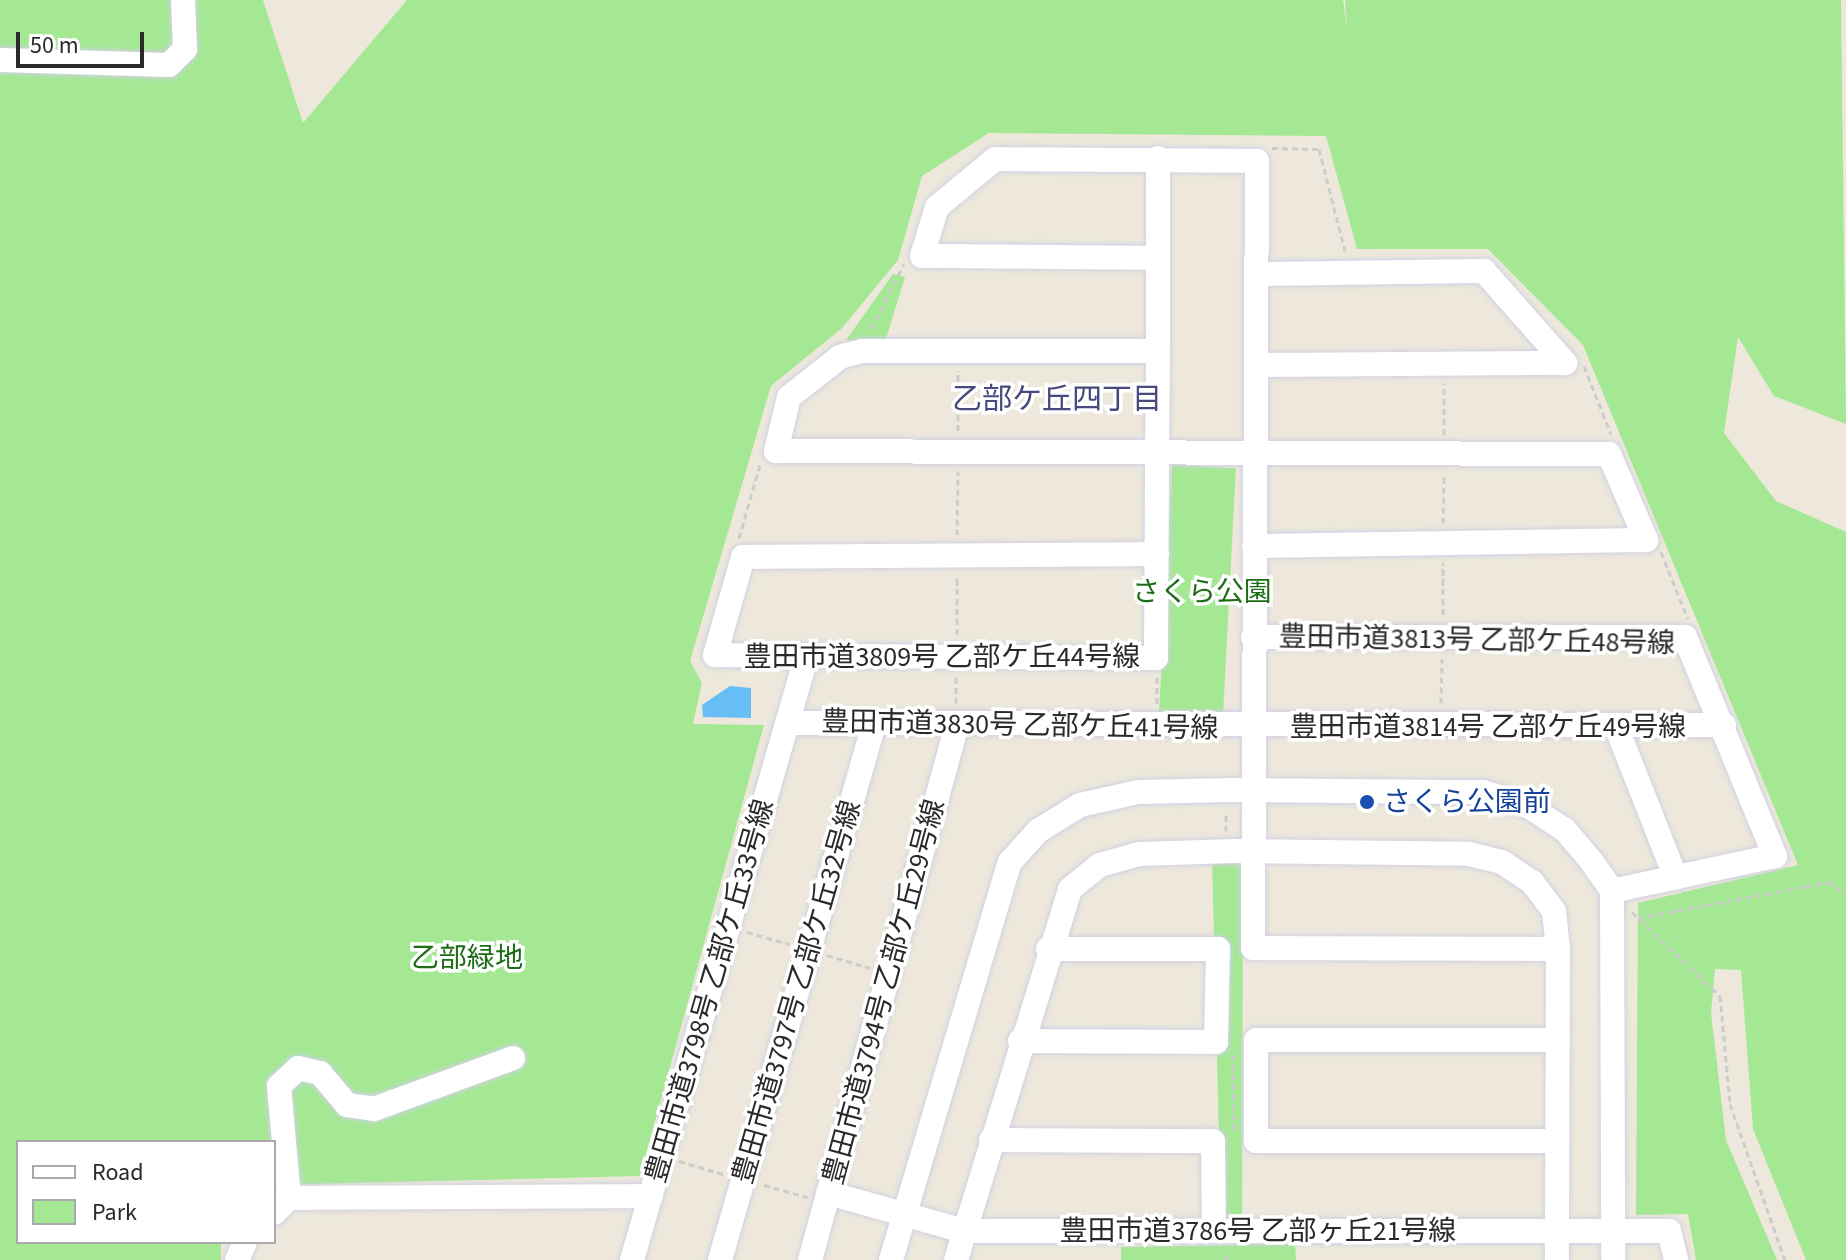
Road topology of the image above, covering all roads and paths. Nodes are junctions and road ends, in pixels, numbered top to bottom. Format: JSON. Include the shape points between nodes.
{"nodes":[{"id":1,"x":183,"y":0,"type":"edge"},
{"id":2,"x":0,"y":60,"type":"edge"},
{"id":3,"x":1258,"y":148,"type":"dead end"},
{"id":4,"x":1158,"y":158,"type":"junction"},
{"id":5,"x":1158,"y":258,"type":"junction"},
{"id":6,"x":1347,"y":259,"type":"dead end"},
{"id":7,"x":906,"y":261,"type":"dead end"},
{"id":8,"x":1256,"y":274,"type":"junction"},
{"id":9,"x":866,"y":333,"type":"dead end"},
{"id":10,"x":958,"y":351,"type":"junction"},
{"id":11,"x":1158,"y":351,"type":"junction"},
{"id":12,"x":1581,"y":358,"type":"dead end"},
{"id":13,"x":1444,"y":363,"type":"junction"},
{"id":14,"x":1256,"y":365,"type":"junction"},
{"id":15,"x":1615,"y":445,"type":"dead end"},
{"id":16,"x":763,"y":453,"type":"dead end"},
{"id":17,"x":958,"y":454,"type":"junction"},
{"id":18,"x":1157,"y":454,"type":"junction"},
{"id":19,"x":1255,"y":454,"type":"junction"},
{"id":20,"x":1444,"y":454,"type":"junction"},
{"id":21,"x":1443,"y":543,"type":"junction"},
{"id":22,"x":1658,"y":545,"type":"dead end"},
{"id":23,"x":1254,"y":546,"type":"junction"},
{"id":24,"x":735,"y":551,"type":"dead end"},
{"id":25,"x":1157,"y":554,"type":"junction"},
{"id":26,"x":957,"y":556,"type":"junction"},
{"id":27,"x":1692,"y":630,"type":"dead end"},
{"id":28,"x":1443,"y":636,"type":"junction"},
{"id":29,"x":1253,"y":637,"type":"junction"},
{"id":30,"x":806,"y":658,"type":"junction"},
{"id":31,"x":1156,"y":658,"type":"junction"},
{"id":32,"x":957,"y":659,"type":"junction"},
{"id":33,"x":957,"y":717,"type":"junction"},
{"id":34,"x":787,"y":723,"type":"junction"},
{"id":35,"x":874,"y":724,"type":"junction"},
{"id":36,"x":1724,"y":725,"type":"junction"},
{"id":37,"x":1616,"y":726,"type":"junction"},
{"id":38,"x":1157,"y":727,"type":"junction"},
{"id":39,"x":1441,"y":727,"type":"junction"},
{"id":40,"x":1252,"y":728,"type":"junction"},
{"id":41,"x":1236,"y":794,"type":"junction"},
{"id":42,"x":1225,"y":851,"type":"junction"},
{"id":43,"x":1252,"y":852,"type":"junction"},
{"id":44,"x":1676,"y":878,"type":"junction"},
{"id":45,"x":1846,"y":895,"type":"edge"},
{"id":46,"x":1618,"y":898,"type":"junction"},
{"id":47,"x":1638,"y":918,"type":"junction"},
{"id":48,"x":728,"y":927,"type":"junction"},
{"id":49,"x":809,"y":949,"type":"junction"},
{"id":50,"x":1048,"y":949,"type":"junction"},
{"id":51,"x":1558,"y":949,"type":"junction"},
{"id":52,"x":889,"y":973,"type":"junction"},
{"id":53,"x":1558,"y":1040,"type":"junction"},
{"id":54,"x":1020,"y":1041,"type":"junction"},
{"id":55,"x":513,"y":1058,"type":"dead end"},
{"id":56,"x":991,"y":1140,"type":"junction"},
{"id":57,"x":1557,"y":1141,"type":"junction"},
{"id":58,"x":662,"y":1156,"type":"junction"},
{"id":59,"x":743,"y":1180,"type":"junction"},
{"id":60,"x":651,"y":1196,"type":"junction"},
{"id":61,"x":827,"y":1198,"type":"junction"},
{"id":62,"x":282,"y":1206,"type":"edge"},
{"id":63,"x":904,"y":1215,"type":"junction"},
{"id":64,"x":964,"y":1231,"type":"junction"},
{"id":65,"x":1214,"y":1231,"type":"junction"},
{"id":66,"x":1557,"y":1231,"type":"junction"},
{"id":67,"x":1613,"y":1231,"type":"junction"},
{"id":68,"x":632,"y":1260,"type":"edge"},
{"id":69,"x":720,"y":1260,"type":"edge"},
{"id":70,"x":810,"y":1260,"type":"edge"},
{"id":71,"x":891,"y":1260,"type":"edge"},
{"id":72,"x":956,"y":1260,"type":"edge"},
{"id":73,"x":1557,"y":1260,"type":"edge"},
{"id":74,"x":1613,"y":1260,"type":"edge"},
{"id":75,"x":1676,"y":1260,"type":"edge"},
{"id":76,"x":1785,"y":1260,"type":"edge"}],
"edges":[{"from":1,"to":2,"type":"street","via":[[185,49],[169,65]]},
{"from":3,"to":6,"type":"path","via":[[1319,149]]},
{"from":4,"to":5,"type":"street"},
{"from":4,"to":5,"type":"street","via":[[995,159],[937,207],[922,256]]},
{"from":4,"to":8,"type":"street","via":[[1257,161]]},
{"from":5,"to":11,"type":"street"},
{"from":7,"to":9,"type":"path","via":[[888,285],[881,321]]},
{"from":8,"to":13,"type":"street","via":[[1484,271],[1565,363]]},
{"from":8,"to":14,"type":"street"},
{"from":10,"to":11,"type":"street"},
{"from":10,"to":17,"type":"path"},
{"from":10,"to":17,"type":"street","via":[[840,357],[789,397],[776,451]]},
{"from":11,"to":18,"type":"street"},
{"from":12,"to":15,"type":"path"},
{"from":13,"to":14,"type":"street"},
{"from":13,"to":20,"type":"path"},
{"from":14,"to":19,"type":"street"},
{"from":16,"to":24,"type":"path"},
{"from":17,"to":18,"type":"street"},
{"from":17,"to":26,"type":"path"},
{"from":18,"to":19,"type":"street"},
{"from":18,"to":25,"type":"street"},
{"from":19,"to":20,"type":"street"},
{"from":19,"to":23,"type":"street"},
{"from":20,"to":21,"type":"path"},
{"from":20,"to":21,"type":"street","via":[[1609,454],[1646,540]]},
{"from":21,"to":23,"type":"street"},
{"from":21,"to":28,"type":"path"},
{"from":22,"to":27,"type":"path"},
{"from":23,"to":29,"type":"street"},
{"from":25,"to":26,"type":"street","name":"豊田市道3809号 乙部ケ丘44号線"},
{"from":25,"to":31,"type":"street"},
{"from":26,"to":30,"type":"street","name":"豊田市道3809号 乙部ケ丘44号線","via":[[743,557],[715,655]]},
{"from":26,"to":32,"type":"path"},
{"from":28,"to":29,"type":"street","name":"豊田市道3813号 乙部ケ丘48号線"},
{"from":28,"to":36,"type":"street","name":"豊田市道3813号 乙部ケ丘48号線","via":[[1685,637]]},
{"from":28,"to":39,"type":"path"},
{"from":29,"to":40,"type":"street"},
{"from":30,"to":32,"type":"street","name":"豊田市道3809号 乙部ケ丘44号線"},
{"from":30,"to":34,"type":"street","name":"豊田市道3798号 乙部ケ丘33号線"},
{"from":31,"to":32,"type":"street","name":"豊田市道3809号 乙部ケ丘44号線"},
{"from":31,"to":38,"type":"path"},
{"from":32,"to":33,"type":"path"},
{"from":33,"to":35,"type":"street","name":"豊田市道3830号 乙部ケ丘41号線"},
{"from":33,"to":38,"type":"street","name":"豊田市道3830号 乙部ケ丘41号線"},
{"from":33,"to":52,"type":"street","name":"豊田市道3794号 乙部ケ丘29号線"},
{"from":34,"to":35,"type":"street","name":"豊田市道3830号 乙部ケ丘41号線"},
{"from":34,"to":48,"type":"street","name":"豊田市道3798号 乙部ケ丘33号線"},
{"from":35,"to":49,"type":"street","name":"豊田市道3797号 乙部ケ丘32号線"},
{"from":36,"to":37,"type":"street","name":"豊田市道3814号 乙部ケ丘49号線"},
{"from":36,"to":44,"type":"street","name":"豊田市道3813号 乙部ケ丘48号線","via":[[1775,856]]},
{"from":37,"to":39,"type":"street","name":"豊田市道3814号 乙部ケ丘49号線"},
{"from":37,"to":44,"type":"street"},
{"from":38,"to":40,"type":"street","name":"豊田市道3830号 乙部ケ丘41号線"},
{"from":39,"to":40,"type":"street","name":"豊田市道3814号 乙部ケ丘49号線"},
{"from":40,"to":41,"type":"street"},
{"from":41,"to":42,"type":"path"},
{"from":41,"to":43,"type":"street"},
{"from":41,"to":46,"type":"street","via":[[1506,797],[1565,830]]},
{"from":41,"to":63,"type":"street","via":[[1138,792],[1080,805],[1038,831],[1010,862]]},
{"from":42,"to":43,"type":"street"},
{"from":42,"to":50,"type":"street","via":[[1139,854],[1100,865],[1070,889]]},
{"from":43,"to":51,"type":"street","via":[[1469,854],[1502,862],[1532,882],[1554,911]]},
{"from":43,"to":51,"type":"street","via":[[1253,948]]},
{"from":44,"to":46,"type":"street","name":"豊田市道3813号 乙部ケ丘48号線"},
{"from":45,"to":47,"type":"path","via":[[1829,882]]},
{"from":46,"to":47,"type":"path"},
{"from":46,"to":67,"type":"street"},
{"from":47,"to":76,"type":"path","via":[[1720,996],[1730,1104]]},
{"from":48,"to":49,"type":"path"},
{"from":48,"to":58,"type":"street","name":"豊田市道3798号 乙部ケ丘33号線"},
{"from":49,"to":52,"type":"path"},
{"from":49,"to":59,"type":"street","name":"豊田市道3797号 乙部ケ丘32号線"},
{"from":50,"to":54,"type":"street"},
{"from":50,"to":54,"type":"street","via":[[1218,949],[1216,1042]]},
{"from":51,"to":53,"type":"street"},
{"from":52,"to":61,"type":"street","name":"豊田市道3794号 乙部ケ丘29号線"},
{"from":53,"to":57,"type":"street"},
{"from":53,"to":57,"type":"street","via":[[1256,1040],[1256,1141]]},
{"from":54,"to":56,"type":"street"},
{"from":55,"to":62,"type":"street","via":[[374,1109],[347,1105],[320,1073],[298,1068],[279,1086]]},
{"from":56,"to":64,"type":"street"},
{"from":56,"to":65,"type":"street","via":[[1213,1141]]},
{"from":57,"to":66,"type":"street"},
{"from":58,"to":59,"type":"path"},
{"from":58,"to":60,"type":"street","name":"豊田市道3798号 乙部ケ丘33号線"},
{"from":59,"to":61,"type":"path"},
{"from":59,"to":69,"type":"street","name":"豊田市道3797号 乙部ケ丘32号線"},
{"from":60,"to":62,"type":"street"},
{"from":60,"to":68,"type":"street","name":"豊田市道3798号 乙部ケ丘33号線"},
{"from":61,"to":63,"type":"street","name":"豊田市道3786号 乙部ヶ丘21号線"},
{"from":61,"to":70,"type":"street","name":"豊田市道3794号 乙部ケ丘29号線"},
{"from":63,"to":64,"type":"street","name":"豊田市道3786号 乙部ヶ丘21号線"},
{"from":63,"to":71,"type":"street"},
{"from":64,"to":65,"type":"street","name":"豊田市道3786号 乙部ヶ丘21号線"},
{"from":64,"to":72,"type":"street"},
{"from":65,"to":66,"type":"street","name":"豊田市道3786号 乙部ヶ丘21号線"},
{"from":66,"to":67,"type":"street","name":"豊田市道3786号 乙部ヶ丘21号線"},
{"from":66,"to":73,"type":"street"},
{"from":67,"to":74,"type":"street"},
{"from":67,"to":75,"type":"street","name":"豊田市道3786号 乙部ヶ丘21号線","via":[[1669,1231]]}]}
